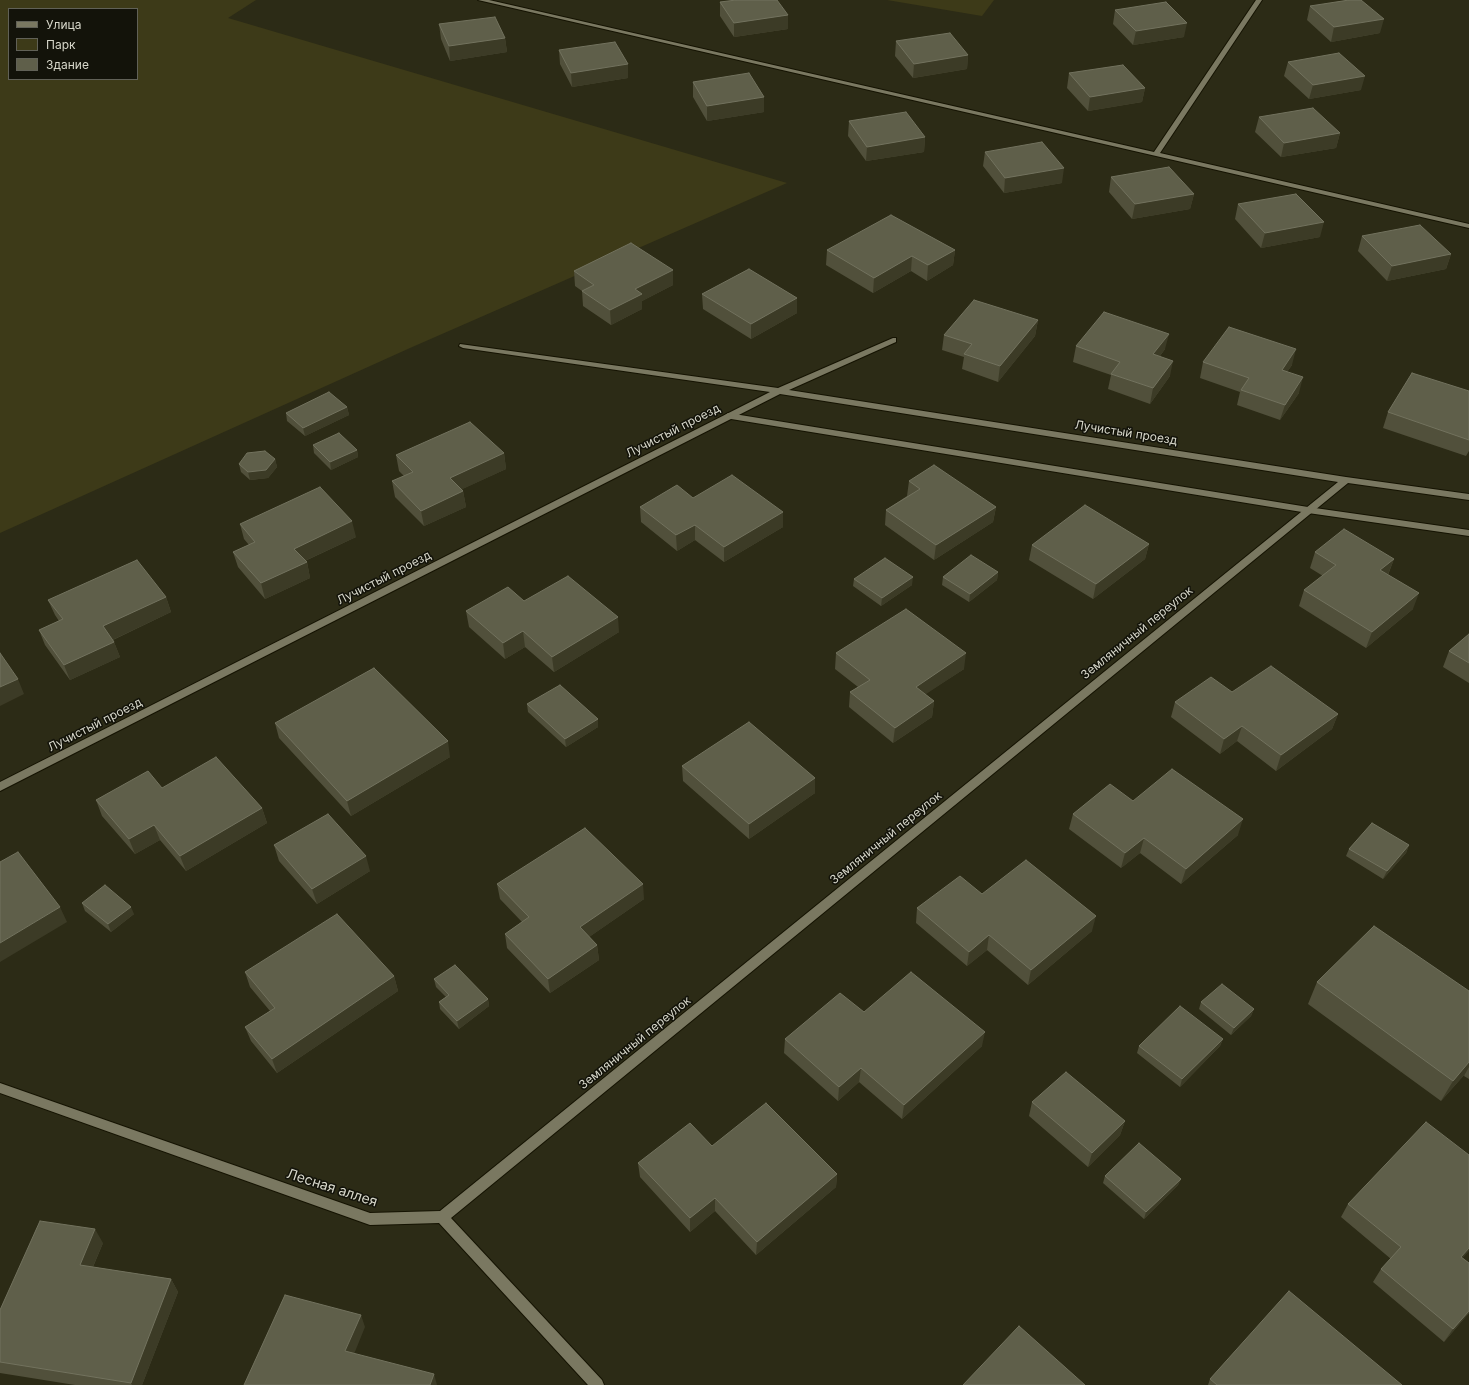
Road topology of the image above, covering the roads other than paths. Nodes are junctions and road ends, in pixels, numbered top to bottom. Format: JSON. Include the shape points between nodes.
{"nodes":[{"id":1,"x":482,"y":0,"type":"edge"},
{"id":2,"x":1259,"y":0,"type":"edge"},
{"id":3,"x":1156,"y":154,"type":"junction"},
{"id":4,"x":1469,"y":226,"type":"edge"},
{"id":5,"x":893,"y":340,"type":"dead end"},
{"id":6,"x":463,"y":346,"type":"dead end"},
{"id":7,"x":779,"y":391,"type":"junction"},
{"id":8,"x":728,"y":416,"type":"junction"},
{"id":9,"x":1346,"y":480,"type":"junction"},
{"id":10,"x":1469,"y":497,"type":"edge"},
{"id":11,"x":1308,"y":510,"type":"junction"},
{"id":12,"x":1469,"y":533,"type":"edge"},
{"id":13,"x":0,"y":787,"type":"edge"},
{"id":14,"x":0,"y":1088,"type":"edge"},
{"id":15,"x":442,"y":1217,"type":"junction"},
{"id":16,"x":597,"y":1385,"type":"edge"}],
"edges":[{"from":1,"to":3,"type":"street"},
{"from":2,"to":3,"type":"street"},
{"from":3,"to":4,"type":"street"},
{"from":5,"to":7,"type":"street","name":"Лучистый проезд"},
{"from":6,"to":7,"type":"street","name":"Лучистый проезд"},
{"from":7,"to":8,"type":"street","name":"Лучистый проезд"},
{"from":7,"to":9,"type":"street","name":"Лучистый проезд"},
{"from":8,"to":11,"type":"street"},
{"from":8,"to":13,"type":"street","name":"Лучистый проезд"},
{"from":9,"to":10,"type":"street","name":"Лучистый проезд"},
{"from":9,"to":11,"type":"street","name":"Земляничный переулок"},
{"from":11,"to":12,"type":"street"},
{"from":11,"to":15,"type":"street","name":"Земляничный переулок"},
{"from":14,"to":15,"type":"street","name":"Лесная аллея","via":[[370,1219]]},
{"from":15,"to":16,"type":"street"}]}
